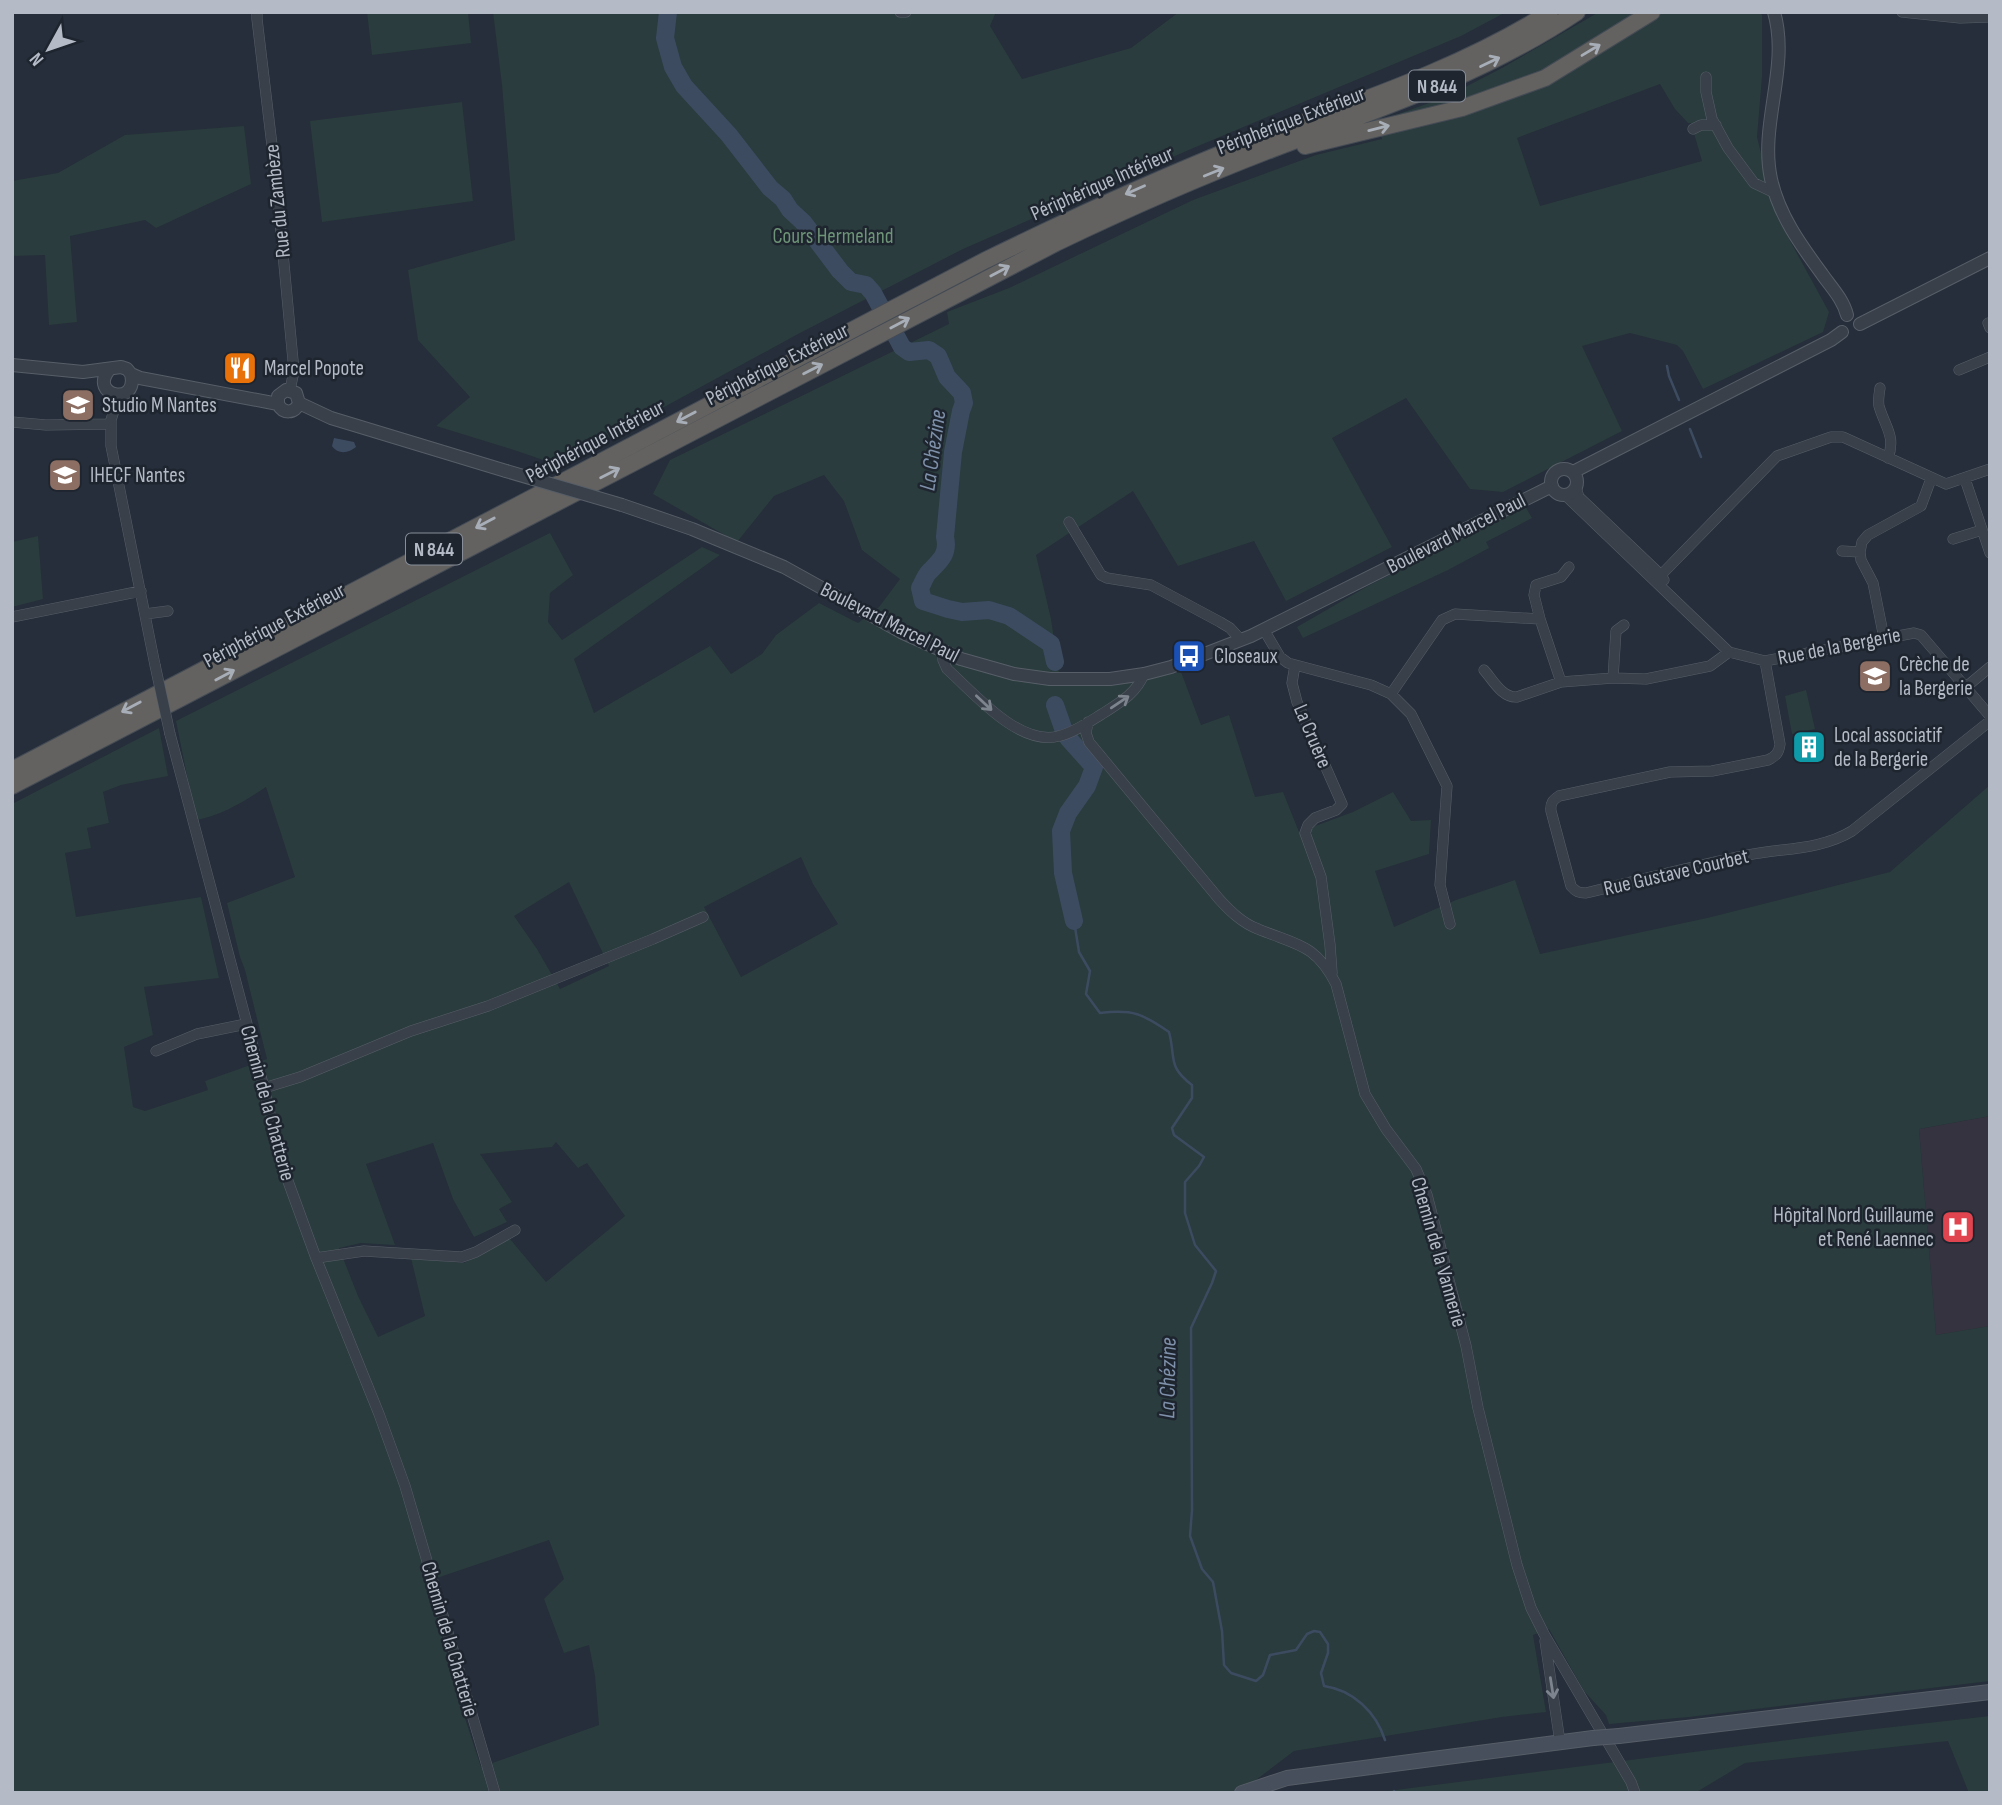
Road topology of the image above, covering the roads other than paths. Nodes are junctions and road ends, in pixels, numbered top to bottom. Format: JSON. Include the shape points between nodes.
{"nodes":[{"id":1,"x":257,"y":12,"type":"edge"},
{"id":2,"x":900,"y":12,"type":"edge"},
{"id":3,"x":906,"y":12,"type":"edge"},
{"id":4,"x":1530,"y":12,"type":"edge"},
{"id":5,"x":1550,"y":12,"type":"edge"},
{"id":6,"x":1577,"y":12,"type":"edge"},
{"id":7,"x":1652,"y":12,"type":"edge"},
{"id":8,"x":1774,"y":12,"type":"edge"},
{"id":9,"x":1902,"y":12,"type":"edge"},
{"id":10,"x":1990,"y":17,"type":"edge"},
{"id":11,"x":1486,"y":48,"type":"junction"},
{"id":12,"x":1706,"y":77,"type":"dead end"},
{"id":13,"x":1716,"y":125,"type":"junction"},
{"id":14,"x":1693,"y":128,"type":"dead end"},
{"id":15,"x":1290,"y":142,"type":"junction"},
{"id":16,"x":1775,"y":193,"type":"junction"},
{"id":17,"x":1990,"y":258,"type":"edge"},
{"id":18,"x":1847,"y":315,"type":"junction"},
{"id":19,"x":1860,"y":324,"type":"junction"},
{"id":20,"x":1842,"y":332,"type":"junction"},
{"id":21,"x":1990,"y":357,"type":"edge"},
{"id":22,"x":12,"y":365,"type":"edge"},
{"id":23,"x":1959,"y":370,"type":"dead end"},
{"id":24,"x":131,"y":374,"type":"junction"},
{"id":25,"x":106,"y":375,"type":"junction"},
{"id":26,"x":1880,"y":388,"type":"dead end"},
{"id":27,"x":290,"y":390,"type":"junction"},
{"id":28,"x":119,"y":395,"type":"junction"},
{"id":29,"x":299,"y":403,"type":"junction"},
{"id":30,"x":278,"y":404,"type":"junction"},
{"id":31,"x":12,"y":422,"type":"edge"},
{"id":32,"x":111,"y":424,"type":"junction"},
{"id":33,"x":1888,"y":458,"type":"junction"},
{"id":34,"x":1990,"y":469,"type":"edge"},
{"id":35,"x":1573,"y":472,"type":"junction"},
{"id":36,"x":1931,"y":479,"type":"junction"},
{"id":37,"x":1965,"y":479,"type":"junction"},
{"id":38,"x":1552,"y":486,"type":"junction"},
{"id":39,"x":1570,"y":492,"type":"junction"},
{"id":40,"x":1069,"y":522,"type":"dead end"},
{"id":41,"x":1982,"y":530,"type":"junction"},
{"id":42,"x":1952,"y":539,"type":"dead end"},
{"id":43,"x":1842,"y":551,"type":"dead end"},
{"id":44,"x":1860,"y":552,"type":"junction"},
{"id":45,"x":1990,"y":553,"type":"edge"},
{"id":46,"x":1569,"y":567,"type":"dead end"},
{"id":47,"x":1661,"y":575,"type":"junction"},
{"id":48,"x":141,"y":591,"type":"junction"},
{"id":49,"x":1673,"y":600,"type":"junction"},
{"id":50,"x":167,"y":611,"type":"dead end"},
{"id":51,"x":145,"y":614,"type":"junction"},
{"id":52,"x":12,"y":617,"type":"edge"},
{"id":53,"x":1540,"y":619,"type":"junction"},
{"id":54,"x":1624,"y":625,"type":"dead end"},
{"id":55,"x":1264,"y":629,"type":"junction"},
{"id":56,"x":1884,"y":638,"type":"junction"},
{"id":57,"x":1241,"y":640,"type":"junction"},
{"id":58,"x":943,"y":652,"type":"junction"},
{"id":59,"x":1730,"y":652,"type":"junction"},
{"id":60,"x":1765,"y":661,"type":"junction"},
{"id":61,"x":1295,"y":665,"type":"junction"},
{"id":62,"x":1990,"y":667,"type":"edge"},
{"id":63,"x":1484,"y":670,"type":"dead end"},
{"id":64,"x":1144,"y":674,"type":"junction"},
{"id":65,"x":1613,"y":678,"type":"junction"},
{"id":66,"x":1560,"y":682,"type":"junction"},
{"id":67,"x":1966,"y":687,"type":"junction"},
{"id":68,"x":1391,"y":694,"type":"junction"},
{"id":69,"x":1990,"y":716,"type":"edge"},
{"id":70,"x":1990,"y":721,"type":"edge"},
{"id":71,"x":1088,"y":722,"type":"junction"},
{"id":72,"x":12,"y":770,"type":"edge"},
{"id":73,"x":12,"y":786,"type":"edge"},
{"id":74,"x":703,"y":917,"type":"dead end"},
{"id":75,"x":1450,"y":924,"type":"dead end"},
{"id":76,"x":1332,"y":976,"type":"junction"},
{"id":77,"x":246,"y":1024,"type":"junction"},
{"id":78,"x":156,"y":1051,"type":"dead end"},
{"id":79,"x":264,"y":1088,"type":"junction"},
{"id":80,"x":515,"y":1230,"type":"dead end"},
{"id":81,"x":316,"y":1258,"type":"junction"},
{"id":82,"x":1544,"y":1634,"type":"junction"},
{"id":83,"x":1990,"y":1692,"type":"edge"},
{"id":84,"x":1560,"y":1742,"type":"junction"},
{"id":85,"x":495,"y":1793,"type":"edge"},
{"id":86,"x":1242,"y":1793,"type":"edge"},
{"id":87,"x":1635,"y":1793,"type":"edge"}],
"edges":[{"from":1,"to":27,"type":"street","name":"Rue du Zambèze","via":[[293,371]]},
{"from":2,"to":3,"type":"street"},
{"from":4,"to":11,"type":"highway","via":[[1495,34]]},
{"from":5,"to":11,"type":"highway","name":"Périphérique Intérieur","number":"N 844"},
{"from":15,"to":6,"type":"highway","name":"Périphérique Extérieur","number":"N 844","one_way":true,"via":[[1455,79]]},
{"from":15,"to":7,"type":"highway","one_way":true,"via":[[1300,148],[1462,108],[1545,78]]},
{"from":8,"to":16,"type":"street","via":[[1778,56],[1768,136]]},
{"from":9,"to":10,"type":"street"},
{"from":11,"to":72,"type":"highway","name":"Périphérique Intérieur","number":"N 844","one_way":true,"via":[[1422,78],[1248,143],[1048,230]]},
{"from":12,"to":13,"type":"street"},
{"from":13,"to":14,"type":"street"},
{"from":13,"to":16,"type":"street","via":[[1754,183]]},
{"from":73,"to":15,"type":"highway","name":"Périphérique Extérieur","number":"N 844","one_way":true,"via":[[1084,229]]},
{"from":16,"to":18,"type":"street","via":[[1791,229],[1839,296]]},
{"from":17,"to":19,"type":"street"},
{"from":18,"to":19,"type":"street"},
{"from":18,"to":20,"type":"street","via":[[1840,322]]},
{"from":19,"to":20,"type":"street","via":[[1854,335]]},
{"from":20,"to":35,"type":"street"},
{"from":21,"to":23,"type":"street"},
{"from":22,"to":25,"type":"street"},
{"from":24,"to":25,"type":"street","via":[[121,367]]},
{"from":24,"to":28,"type":"street","via":[[131,388]]},
{"from":24,"to":30,"type":"street"},
{"from":25,"to":28,"type":"street","via":[[108,391]]},
{"from":26,"to":33,"type":"street","via":[[1878,404],[1892,447]]},
{"from":27,"to":29,"type":"street"},
{"from":27,"to":30,"type":"street","via":[[280,393]]},
{"from":28,"to":32,"type":"street","name":"Chemin de la Chatterie"},
{"from":29,"to":30,"type":"street","via":[[289,412]]},
{"from":29,"to":58,"type":"street","name":"Boulevard Marcel Paul","bridge":true,"via":[[331,418],[692,528],[784,567]]},
{"from":31,"to":32,"type":"street"},
{"from":32,"to":48,"type":"street","name":"Chemin de la Chatterie","via":[[111,446]]},
{"from":33,"to":36,"type":"street"},
{"from":33,"to":47,"type":"street","via":[[1843,437],[1777,456]]},
{"from":34,"to":37,"type":"street"},
{"from":35,"to":38,"type":"street","via":[[1557,471]]},
{"from":35,"to":39,"type":"street","via":[[1577,480]]},
{"from":36,"to":37,"type":"street","via":[[1946,484]]},
{"from":36,"to":44,"type":"street","via":[[1921,506],[1868,535]]},
{"from":37,"to":41,"type":"street"},
{"from":38,"to":39,"type":"street","via":[[1557,493]]},
{"from":38,"to":55,"type":"street","name":"Boulevard Marcel Paul"},
{"from":39,"to":47,"type":"street","name":"Rue de la Bergerie"},
{"from":39,"to":49,"type":"street","name":"Rue de la Bergerie"},
{"from":40,"to":57,"type":"street","via":[[1101,575],[1151,585],[1230,628]]},
{"from":41,"to":42,"type":"street"},
{"from":41,"to":45,"type":"street"},
{"from":43,"to":44,"type":"street"},
{"from":44,"to":56,"type":"street","via":[[1873,583]]},
{"from":46,"to":53,"type":"street","via":[[1561,577],[1536,585]]},
{"from":47,"to":49,"type":"street","name":"Rue de la Bergerie"},
{"from":48,"to":51,"type":"street","name":"Chemin de la Chatterie"},
{"from":48,"to":52,"type":"street"},
{"from":49,"to":59,"type":"street","name":"Rue de la Bergerie"},
{"from":50,"to":51,"type":"street"},
{"from":51,"to":77,"type":"street","name":"Chemin de la Chatterie","bridge":true,"via":[[170,734]]},
{"from":53,"to":66,"type":"street"},
{"from":53,"to":68,"type":"street","via":[[1455,614],[1442,620]]},
{"from":54,"to":65,"type":"street","via":[[1616,631]]},
{"from":55,"to":57,"type":"street","name":"Boulevard Marcel Paul"},
{"from":55,"to":61,"type":"street","via":[[1280,657]]},
{"from":56,"to":60,"type":"street","name":"Rue de la Bergerie"},
{"from":56,"to":67,"type":"street","name":"Rue de la Bergerie","via":[[1921,635]]},
{"from":57,"to":64,"type":"street","name":"Boulevard Marcel Paul"},
{"from":58,"to":64,"type":"street","name":"Boulevard Marcel Paul","via":[[1014,674],[1050,679],[1120,679]]},
{"from":58,"to":71,"type":"street","one_way":true,"via":[[947,669],[1020,731],[1045,738]]},
{"from":59,"to":60,"type":"street","name":"Rue de la Bergerie"},
{"from":59,"to":65,"type":"street","via":[[1710,666],[1646,679]]},
{"from":60,"to":70,"type":"street","name":"Rue Gustave Courbet","via":[[1780,744],[1774,757],[1712,771],[1670,772],[1553,800],[1551,811],[1574,890],[1586,893],[1751,854],[1838,840]]},
{"from":61,"to":68,"type":"street"},
{"from":61,"to":76,"type":"street","name":"La Cruère","via":[[1292,683],[1297,702],[1342,804],[1315,818],[1305,833],[1321,877]]},
{"from":62,"to":67,"type":"street"},
{"from":63,"to":66,"type":"street","via":[[1510,697]]},
{"from":71,"to":64,"type":"street","one_way":true,"via":[[1128,697]]},
{"from":65,"to":66,"type":"street"},
{"from":67,"to":69,"type":"street","name":"Rue de la Bergerie"},
{"from":68,"to":75,"type":"street","via":[[1410,714],[1447,786],[1440,885]]},
{"from":71,"to":76,"type":"street","name":"Chemin de la Vannerie","via":[[1089,742],[1219,899],[1256,929],[1317,955]]},
{"from":74,"to":79,"type":"street","via":[[488,1006]]},
{"from":76,"to":82,"type":"street","name":"Chemin de la Vannerie","via":[[1365,1094],[1416,1169],[1427,1195],[1517,1565]]},
{"from":77,"to":78,"type":"street","via":[[197,1034]]},
{"from":77,"to":79,"type":"street","name":"Chemin de la Chatterie"},
{"from":79,"to":81,"type":"street","name":"Chemin de la Chatterie","via":[[281,1162]]},
{"from":80,"to":81,"type":"street","via":[[462,1257],[364,1251]]},
{"from":81,"to":85,"type":"street","name":"Chemin de la Chatterie","via":[[405,1486]]},
{"from":82,"to":84,"type":"street","one_way":true},
{"from":82,"to":87,"type":"street","name":"Chemin de la Vannerie"},
{"from":83,"to":84,"type":"main road","bridge":true},
{"from":84,"to":86,"type":"main road","via":[[1287,1778]]}]}
